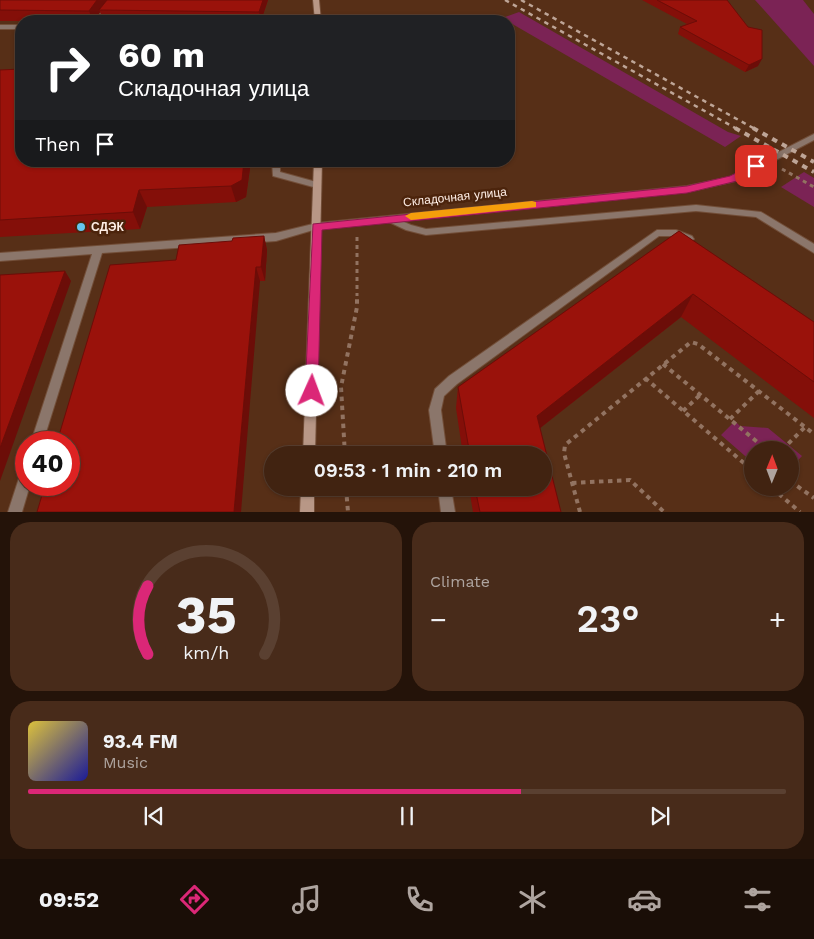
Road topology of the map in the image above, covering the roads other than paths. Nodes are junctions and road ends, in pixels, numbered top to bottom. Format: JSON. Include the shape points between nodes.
{"nodes":[{"id":1,"x":113,"y":0,"type":"edge"},
{"id":2,"x":316,"y":0,"type":"edge"},
{"id":3,"x":102,"y":15,"type":"edge"},
{"id":4,"x":317,"y":15,"type":"edge"},
{"id":5,"x":15,"y":27,"type":"edge"},
{"id":6,"x":0,"y":28,"type":"edge"},
{"id":7,"x":814,"y":137,"type":"edge"},
{"id":8,"x":276,"y":167,"type":"edge"},
{"id":9,"x":318,"y":167,"type":"edge"},
{"id":10,"x":317,"y":185,"type":"junction"},
{"id":11,"x":390,"y":218,"type":"junction"},
{"id":12,"x":317,"y":226,"type":"junction"},
{"id":13,"x":697,"y":244,"type":"edge"},
{"id":14,"x":814,"y":249,"type":"edge"},
{"id":15,"x":98,"y":250,"type":"junction"},
{"id":16,"x":0,"y":257,"type":"edge"},
{"id":17,"x":40,"y":431,"type":"edge"},
{"id":18,"x":309,"y":446,"type":"edge"},
{"id":19,"x":440,"y":446,"type":"edge"},
{"id":20,"x":20,"y":496,"type":"edge"},
{"id":21,"x":308,"y":496,"type":"edge"},
{"id":22,"x":446,"y":496,"type":"edge"},
{"id":23,"x":15,"y":512,"type":"edge"},
{"id":24,"x":307,"y":512,"type":"edge"},
{"id":25,"x":448,"y":512,"type":"edge"}],
"edges":[{"from":1,"to":3,"type":"street"},
{"from":2,"to":4,"type":"street"},
{"from":5,"to":6,"type":"street"},
{"from":7,"to":11,"type":"street","name":"Складочная улица","via":[[733,179],[687,189]]},
{"from":8,"to":10,"type":"street","via":[[276,174]]},
{"from":9,"to":10,"type":"street"},
{"from":10,"to":12,"type":"street"},
{"from":11,"to":12,"type":"street","name":"Складочная улица"},
{"from":11,"to":14,"type":"street","via":[[426,232],[696,208],[758,214]]},
{"from":12,"to":15,"type":"street","name":"Складочная улица","via":[[276,237]]},
{"from":12,"to":18,"type":"street"},
{"from":13,"to":19,"type":"street","via":[[676,233],[657,233],[453,380],[439,393],[435,410]]},
{"from":15,"to":16,"type":"street","name":"Складочная улица"},
{"from":15,"to":17,"type":"street"},
{"from":20,"to":23,"type":"street"},
{"from":21,"to":24,"type":"street"},
{"from":22,"to":25,"type":"street"}]}
